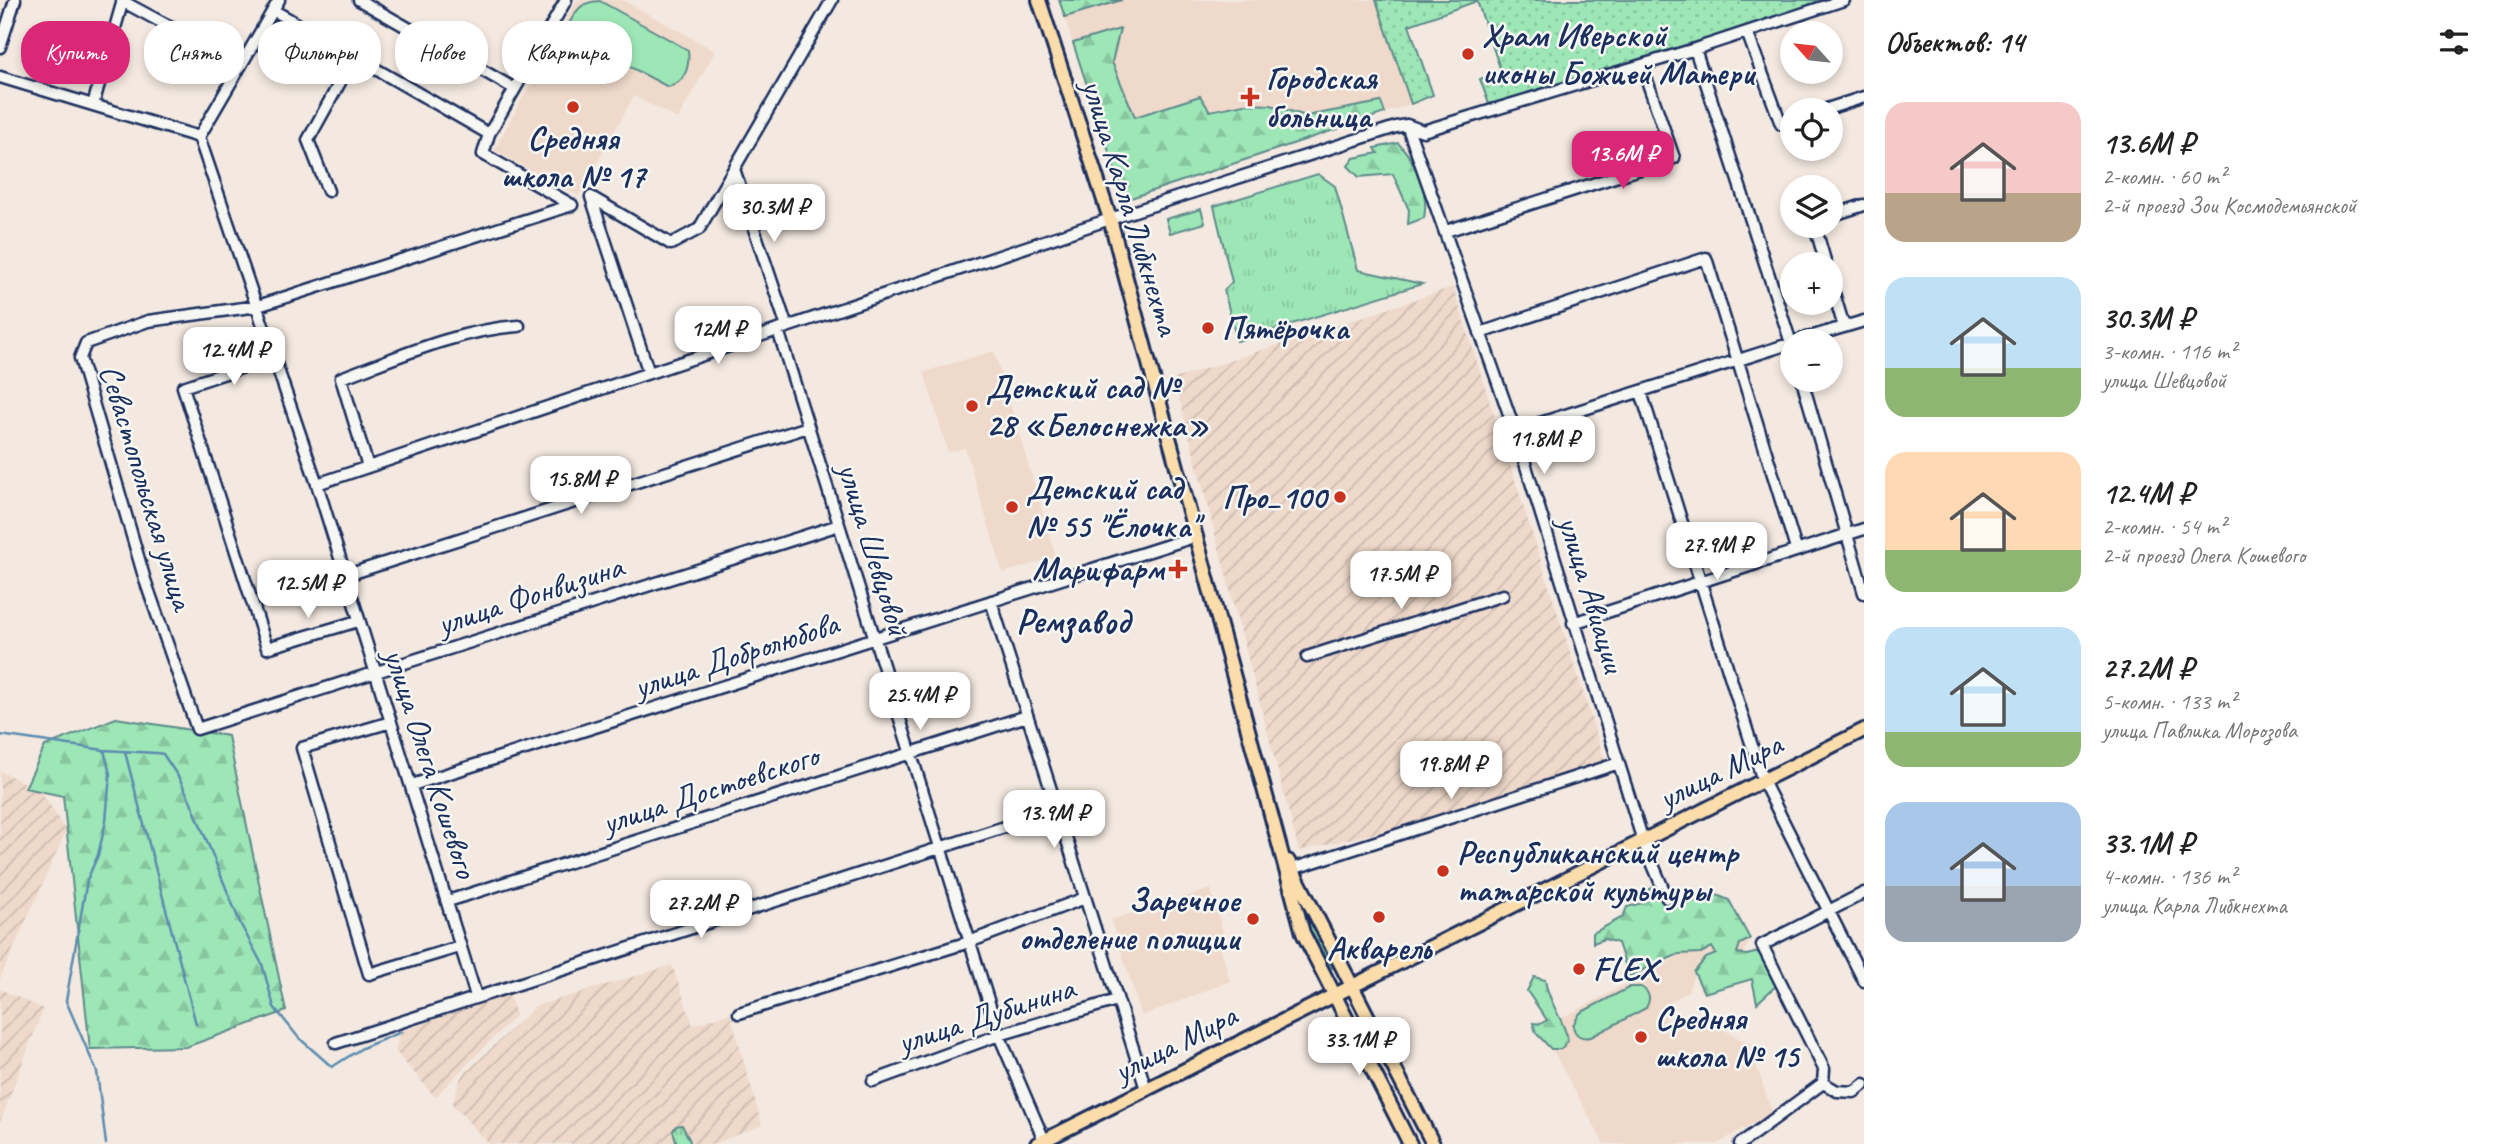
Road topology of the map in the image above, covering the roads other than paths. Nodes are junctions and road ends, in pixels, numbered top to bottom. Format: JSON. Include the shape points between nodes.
{"nodes":[{"id":1,"x":15,"y":0,"type":"edge"},
{"id":2,"x":279,"y":0,"type":"edge"},
{"id":3,"x":359,"y":0,"type":"edge"},
{"id":4,"x":832,"y":0,"type":"edge"},
{"id":5,"x":1039,"y":0,"type":"edge"},
{"id":6,"x":1844,"y":0,"type":"edge"},
{"id":7,"x":123,"y":1,"type":"edge"},
{"id":8,"x":561,"y":2,"type":"edge"},
{"id":9,"x":273,"y":10,"type":"junction"},
{"id":10,"x":160,"y":21,"type":"edge"},
{"id":11,"x":292,"y":21,"type":"edge"},
{"id":12,"x":1747,"y":32,"type":"junction"},
{"id":13,"x":0,"y":47,"type":"edge"},
{"id":14,"x":1695,"y":49,"type":"junction"},
{"id":15,"x":244,"y":60,"type":"edge"},
{"id":16,"x":1642,"y":65,"type":"junction"},
{"id":17,"x":381,"y":72,"type":"edge"},
{"id":18,"x":0,"y":77,"type":"edge"},
{"id":19,"x":230,"y":84,"type":"edge"},
{"id":20,"x":339,"y":84,"type":"edge"},
{"id":21,"x":515,"y":89,"type":"junction"},
{"id":22,"x":1864,"y":97,"type":"edge"},
{"id":23,"x":1843,"y":104,"type":"edge"},
{"id":24,"x":93,"y":105,"type":"junction"},
{"id":25,"x":1780,"y":121,"type":"edge"},
{"id":26,"x":1407,"y":125,"type":"junction"},
{"id":27,"x":489,"y":134,"type":"junction"},
{"id":28,"x":199,"y":136,"type":"junction"},
{"id":29,"x":734,"y":169,"type":"junction"},
{"id":30,"x":328,"y":191,"type":"dead end"},
{"id":31,"x":1864,"y":205,"type":"edge"},
{"id":32,"x":1843,"y":212,"type":"edge"},
{"id":33,"x":1110,"y":219,"type":"junction"},
{"id":34,"x":1446,"y":231,"type":"junction"},
{"id":35,"x":258,"y":306,"type":"junction"},
{"id":36,"x":1840,"y":315,"type":"edge"},
{"id":37,"x":1864,"y":321,"type":"edge"},
{"id":38,"x":519,"y":326,"type":"dead end"},
{"id":39,"x":1844,"y":327,"type":"junction"},
{"id":40,"x":782,"y":328,"type":"junction"},
{"id":41,"x":1788,"y":329,"type":"edge"},
{"id":42,"x":1838,"y":329,"type":"edge"},
{"id":43,"x":1480,"y":333,"type":"junction"},
{"id":44,"x":1780,"y":347,"type":"edge"},
{"id":45,"x":274,"y":357,"type":"junction"},
{"id":46,"x":1737,"y":359,"type":"junction"},
{"id":47,"x":649,"y":373,"type":"junction"},
{"id":48,"x":1806,"y":392,"type":"edge"},
{"id":49,"x":1641,"y":393,"type":"junction"},
{"id":50,"x":808,"y":427,"type":"junction"},
{"id":51,"x":1515,"y":431,"type":"junction"},
{"id":52,"x":368,"y":467,"type":"junction"},
{"id":53,"x":317,"y":484,"type":"junction"},
{"id":54,"x":839,"y":524,"type":"junction"},
{"id":55,"x":1864,"y":529,"type":"edge"},
{"id":56,"x":1849,"y":533,"type":"junction"},
{"id":57,"x":1197,"y":536,"type":"junction"},
{"id":58,"x":1796,"y":549,"type":"junction"},
{"id":59,"x":344,"y":576,"type":"junction"},
{"id":60,"x":1701,"y":582,"type":"junction"},
{"id":61,"x":1864,"y":593,"type":"edge"},
{"id":62,"x":1503,"y":595,"type":"dead end"},
{"id":63,"x":991,"y":601,"type":"junction"},
{"id":64,"x":358,"y":621,"type":"junction"},
{"id":65,"x":1573,"y":623,"type":"junction"},
{"id":66,"x":874,"y":639,"type":"junction"},
{"id":67,"x":1307,"y":657,"type":"dead end"},
{"id":68,"x":375,"y":672,"type":"junction"},
{"id":69,"x":1027,"y":716,"type":"junction"},
{"id":70,"x":391,"y":722,"type":"junction"},
{"id":71,"x":197,"y":729,"type":"joint"},
{"id":72,"x":1864,"y":730,"type":"edge"},
{"id":73,"x":910,"y":752,"type":"junction"},
{"id":74,"x":1619,"y":762,"type":"junction"},
{"id":75,"x":1763,"y":781,"type":"junction"},
{"id":76,"x":412,"y":786,"type":"junction"},
{"id":77,"x":1057,"y":810,"type":"junction"},
{"id":78,"x":1275,"y":836,"type":"junction"},
{"id":79,"x":1643,"y":841,"type":"junction"},
{"id":80,"x":940,"y":848,"type":"junction"},
{"id":81,"x":1292,"y":869,"type":"junction"},
{"id":82,"x":1864,"y":893,"type":"edge"},
{"id":83,"x":1085,"y":898,"type":"junction"},
{"id":84,"x":1667,"y":898,"type":"dead end"},
{"id":85,"x":448,"y":901,"type":"junction"},
{"id":86,"x":1829,"y":911,"type":"junction"},
{"id":87,"x":970,"y":942,"type":"junction"},
{"id":88,"x":459,"y":947,"type":"junction"},
{"id":89,"x":1864,"y":981,"type":"edge"},
{"id":90,"x":1352,"y":986,"type":"junction"},
{"id":91,"x":1335,"y":995,"type":"junction"},
{"id":92,"x":476,"y":996,"type":"junction"},
{"id":93,"x":1117,"y":1000,"type":"junction"},
{"id":94,"x":739,"y":1013,"type":"dead end"},
{"id":95,"x":999,"y":1035,"type":"junction"},
{"id":96,"x":336,"y":1043,"type":"dead end"},
{"id":97,"x":873,"y":1081,"type":"dead end"},
{"id":98,"x":1823,"y":1083,"type":"junction"},
{"id":99,"x":1864,"y":1084,"type":"edge"},
{"id":100,"x":1146,"y":1089,"type":"junction"},
{"id":101,"x":1041,"y":1142,"type":"edge"},
{"id":102,"x":1410,"y":1144,"type":"edge"},
{"id":103,"x":1433,"y":1144,"type":"edge"},
{"id":104,"x":1740,"y":1144,"type":"edge"}],
"edges":[{"from":1,"to":13,"type":"street"},
{"from":2,"to":9,"type":"street"},
{"from":3,"to":21,"type":"street"},
{"from":4,"to":29,"type":"street"},
{"from":5,"to":33,"type":"main road","name":"улица Карла Либкнехта"},
{"from":6,"to":12,"type":"street"},
{"from":7,"to":10,"type":"street"},
{"from":7,"to":24,"type":"street"},
{"from":8,"to":21,"type":"street"},
{"from":9,"to":11,"type":"street"},
{"from":9,"to":15,"type":"street"},
{"from":12,"to":14,"type":"street"},
{"from":12,"to":25,"type":"street"},
{"from":14,"to":16,"type":"street"},
{"from":14,"to":41,"type":"street"},
{"from":16,"to":26,"type":"street","via":[[1423,131]]},
{"from":16,"to":34,"type":"street","via":[[1674,158]]},
{"from":17,"to":27,"type":"street"},
{"from":18,"to":24,"type":"street"},
{"from":19,"to":28,"type":"street"},
{"from":20,"to":30,"type":"street","via":[[308,140]]},
{"from":21,"to":27,"type":"street"},
{"from":22,"to":23,"type":"street"},
{"from":24,"to":28,"type":"street"},
{"from":26,"to":33,"type":"street"},
{"from":26,"to":34,"type":"street","name":"улица Авиации"},
{"from":27,"to":35,"type":"street","name":"Севастопольская улица","via":[[482,154],[572,205]]},
{"from":28,"to":35,"type":"street","name":"улица Олега Кошевого"},
{"from":29,"to":40,"type":"street","name":"улица Шевцовой"},
{"from":29,"to":47,"type":"street","via":[[699,229],[671,244],[591,197]]},
{"from":31,"to":32,"type":"street"},
{"from":33,"to":40,"type":"street"},
{"from":33,"to":57,"type":"main road","name":"улица Карла Либкнехта"},
{"from":34,"to":43,"type":"street","name":"улица Авиации"},
{"from":35,"to":45,"type":"street","name":"улица Олега Кошевого"},
{"from":35,"to":71,"type":"street","name":"Севастопольская улица","via":[[148,321],[86,343],[80,358],[145,580]]},
{"from":36,"to":39,"type":"street"},
{"from":37,"to":39,"type":"street"},
{"from":38,"to":52,"type":"street","via":[[443,342],[341,378]]},
{"from":39,"to":42,"type":"street"},
{"from":40,"to":47,"type":"street"},
{"from":40,"to":50,"type":"street","name":"улица Шевцовой"},
{"from":43,"to":46,"type":"street","via":[[1706,258]]},
{"from":43,"to":51,"type":"street","name":"улица Авиации"},
{"from":44,"to":46,"type":"street"},
{"from":45,"to":53,"type":"street","name":"улица Олега Кошевого"},
{"from":45,"to":64,"type":"street","via":[[183,387],[267,648]]},
{"from":46,"to":49,"type":"street"},
{"from":46,"to":58,"type":"street"},
{"from":47,"to":52,"type":"street"},
{"from":48,"to":56,"type":"street"},
{"from":49,"to":51,"type":"street"},
{"from":49,"to":60,"type":"street"},
{"from":50,"to":54,"type":"street","name":"улица Шевцовой"},
{"from":50,"to":59,"type":"street"},
{"from":51,"to":65,"type":"street","name":"улица Авиации"},
{"from":52,"to":53,"type":"street"},
{"from":53,"to":59,"type":"street","name":"улица Олега Кошевого"},
{"from":54,"to":66,"type":"street","name":"улица Шевцовой"},
{"from":54,"to":68,"type":"street","name":"улица Фонвизина"},
{"from":55,"to":56,"type":"street"},
{"from":56,"to":58,"type":"street"},
{"from":56,"to":61,"type":"street"},
{"from":57,"to":63,"type":"street","name":"улица Добролюбова"},
{"from":57,"to":78,"type":"main road","name":"улица Карла Либкнехта"},
{"from":58,"to":60,"type":"street"},
{"from":59,"to":64,"type":"street","name":"улица Олега Кошевого"},
{"from":60,"to":65,"type":"street"},
{"from":60,"to":75,"type":"street"},
{"from":62,"to":67,"type":"street"},
{"from":63,"to":66,"type":"street","name":"улица Добролюбова"},
{"from":63,"to":69,"type":"street"},
{"from":64,"to":68,"type":"street","name":"улица Олега Кошевого"},
{"from":65,"to":74,"type":"street","name":"улица Авиации"},
{"from":66,"to":73,"type":"street","name":"улица Шевцовой"},
{"from":66,"to":76,"type":"street","name":"улица Добролюбова"},
{"from":68,"to":70,"type":"street","name":"улица Олега Кошевого"},
{"from":68,"to":71,"type":"street","name":"улица Фонвизина"},
{"from":69,"to":73,"type":"street","name":"улица Достоевского"},
{"from":69,"to":77,"type":"street"},
{"from":70,"to":76,"type":"street","name":"улица Олега Кошевого"},
{"from":70,"to":88,"type":"street","via":[[302,748],[365,961],[369,974]]},
{"from":72,"to":75,"type":"main road","name":"улица Мира"},
{"from":73,"to":80,"type":"street","name":"улица Шевцовой"},
{"from":73,"to":85,"type":"street","name":"улица Достоевского"},
{"from":74,"to":79,"type":"street","name":"улица Авиации"},
{"from":74,"to":81,"type":"street"},
{"from":75,"to":79,"type":"main road","name":"улица Мира"},
{"from":75,"to":86,"type":"street"},
{"from":76,"to":85,"type":"street","name":"улица Олега Кошевого"},
{"from":77,"to":80,"type":"street"},
{"from":77,"to":83,"type":"street"},
{"from":78,"to":81,"type":"main road","name":"улица Карла Либкнехта"},
{"from":78,"to":91,"type":"main road","name":"улица Карла Либкнехта","via":[[1303,933]]},
{"from":79,"to":84,"type":"street","name":"улица Авиации"},
{"from":79,"to":90,"type":"main road","name":"улица Мира"},
{"from":80,"to":87,"type":"street","name":"улица Шевцовой"},
{"from":80,"to":92,"type":"street"},
{"from":81,"to":90,"type":"main road","name":"улица Карла Либкнехта"},
{"from":82,"to":86,"type":"street"},
{"from":83,"to":87,"type":"street"},
{"from":83,"to":93,"type":"street"},
{"from":85,"to":88,"type":"street","name":"улица Олега Кошевого"},
{"from":86,"to":89,"type":"street"},
{"from":86,"to":98,"type":"street","via":[[1762,945],[1824,1069]]},
{"from":87,"to":94,"type":"street"},
{"from":87,"to":95,"type":"street","name":"улица Шевцовой"},
{"from":88,"to":92,"type":"street","name":"улица Олега Кошевого"},
{"from":90,"to":91,"type":"main road","name":"улица Мира"},
{"from":90,"to":103,"type":"main road","name":"улица Карла Либкнехта"},
{"from":91,"to":100,"type":"main road","name":"улица Мира"},
{"from":91,"to":102,"type":"main road","name":"улица Карла Либкнехта"},
{"from":92,"to":96,"type":"street"},
{"from":93,"to":95,"type":"street","name":"улица Дубинина"},
{"from":93,"to":100,"type":"street"},
{"from":95,"to":97,"type":"street","name":"улица Дубинина"},
{"from":95,"to":101,"type":"street","name":"улица Шевцовой"},
{"from":98,"to":99,"type":"street","via":[[1838,1091],[1854,1092]]},
{"from":98,"to":104,"type":"street"},
{"from":100,"to":101,"type":"main road","name":"улица Мира"}]}
